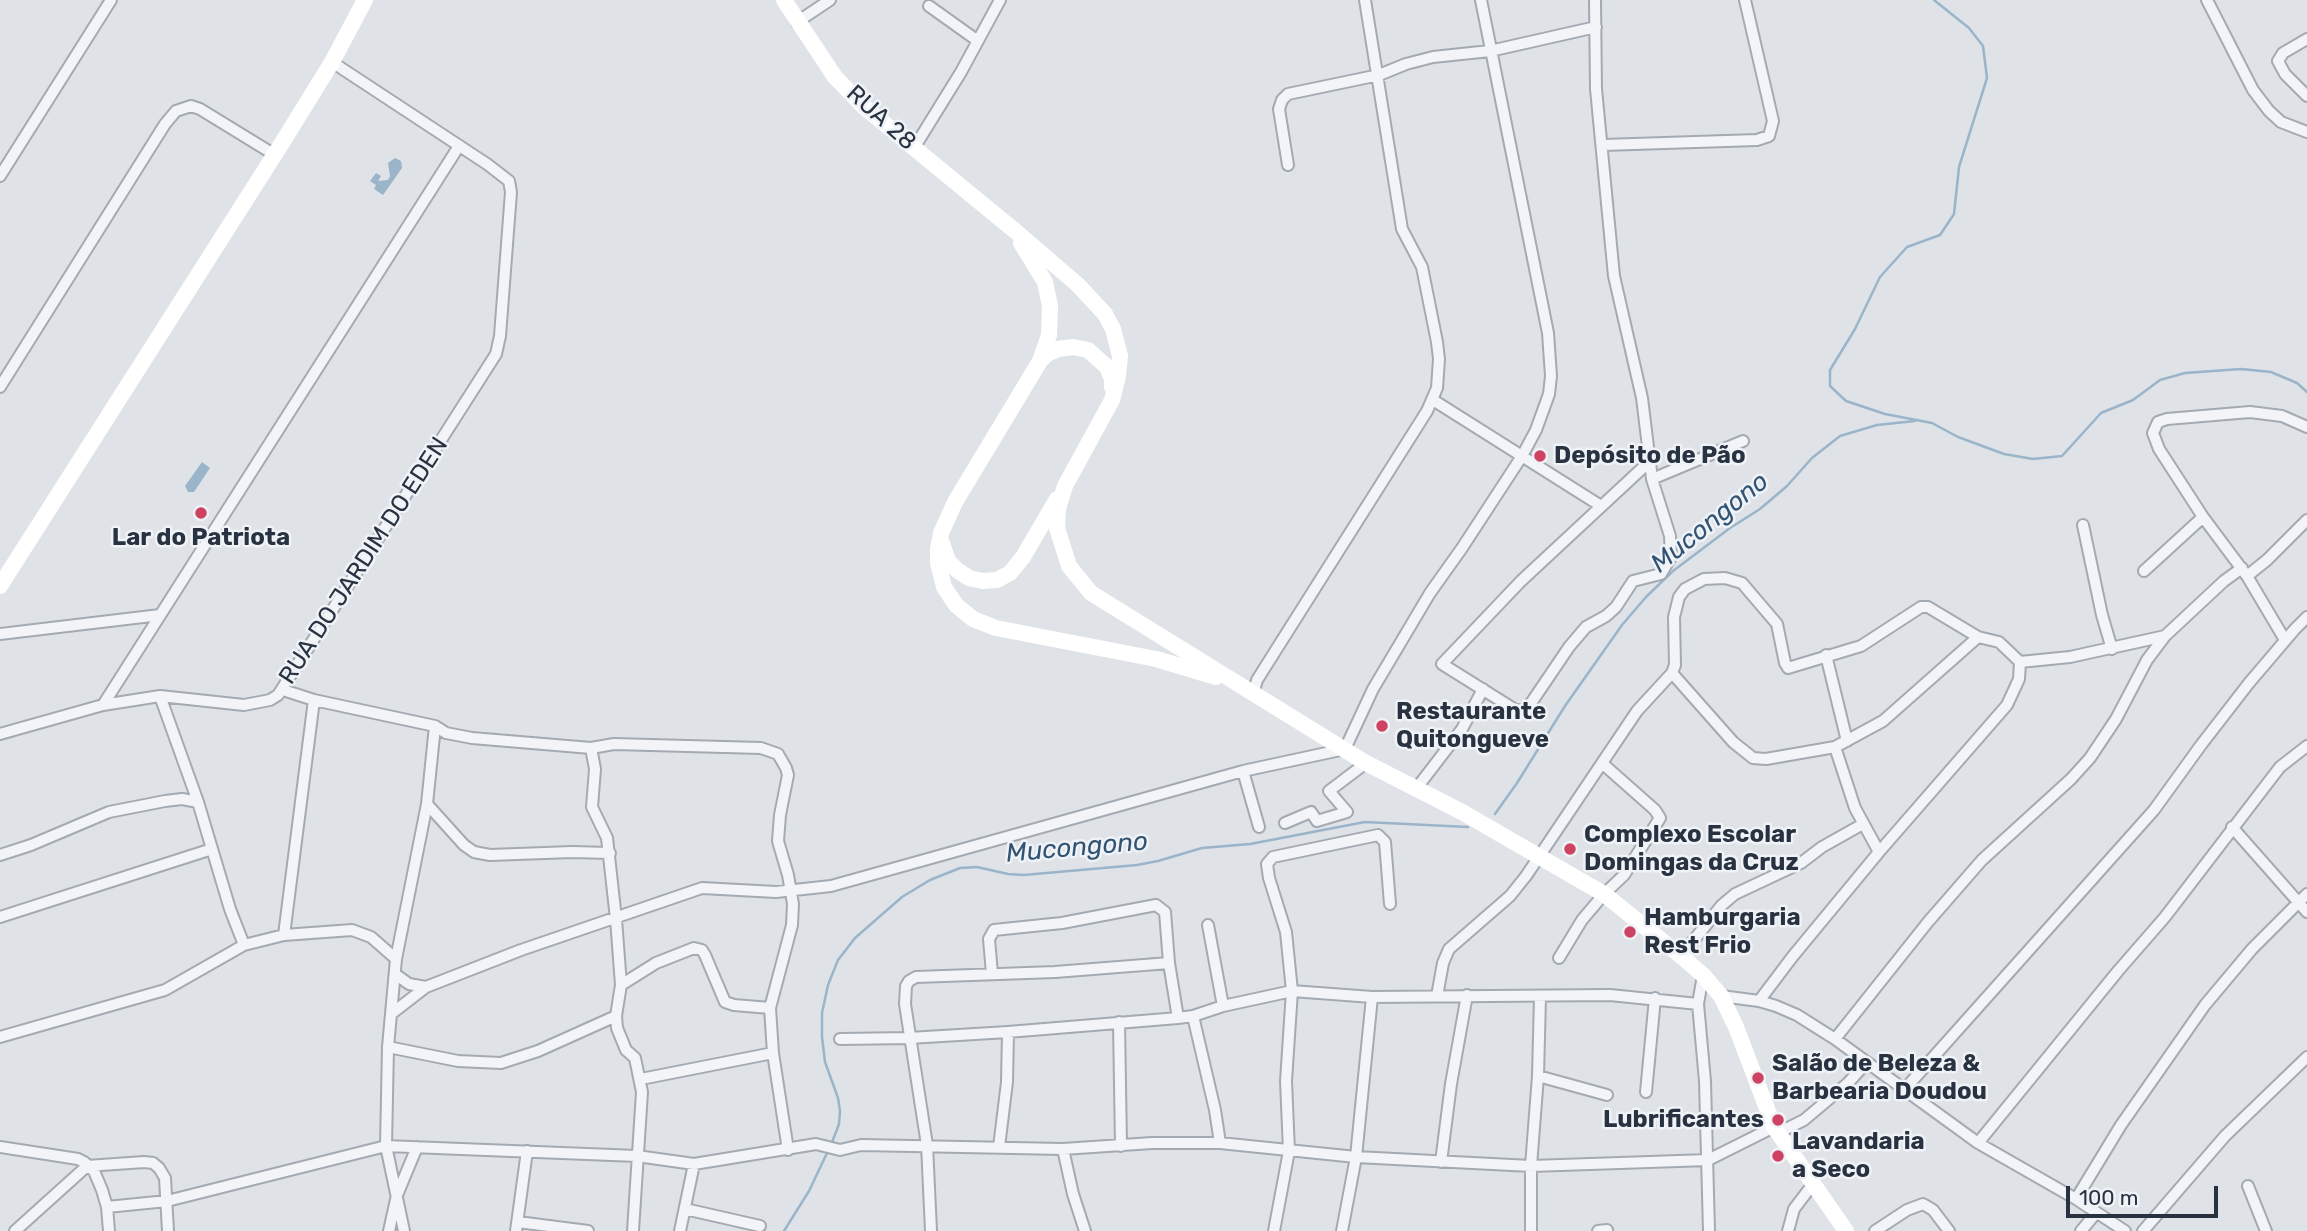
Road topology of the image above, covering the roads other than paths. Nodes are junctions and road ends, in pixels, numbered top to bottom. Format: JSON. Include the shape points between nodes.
{"nodes":[{"id":1,"x":111,"y":0,"type":"edge"},
{"id":2,"x":365,"y":0,"type":"edge"},
{"id":3,"x":784,"y":0,"type":"edge"},
{"id":4,"x":830,"y":0,"type":"edge"},
{"id":5,"x":1000,"y":0,"type":"edge"},
{"id":6,"x":1365,"y":0,"type":"edge"},
{"id":7,"x":1481,"y":0,"type":"edge"},
{"id":8,"x":1595,"y":0,"type":"edge"},
{"id":9,"x":1745,"y":0,"type":"edge"},
{"id":10,"x":2207,"y":0,"type":"edge"},
{"id":11,"x":929,"y":6,"type":"dead end"},
{"id":12,"x":797,"y":22,"type":"junction"},
{"id":13,"x":1596,"y":27,"type":"junction"},
{"id":14,"x":2307,"y":39,"type":"edge"},
{"id":15,"x":978,"y":41,"type":"junction"},
{"id":16,"x":1490,"y":51,"type":"junction"},
{"id":17,"x":332,"y":62,"type":"junction"},
{"id":18,"x":1379,"y":75,"type":"junction"},
{"id":19,"x":2307,"y":96,"type":"edge"},
{"id":20,"x":2307,"y":132,"type":"edge"},
{"id":21,"x":1603,"y":145,"type":"junction"},
{"id":22,"x":459,"y":146,"type":"junction"},
{"id":23,"x":914,"y":148,"type":"junction"},
{"id":24,"x":275,"y":155,"type":"junction"},
{"id":25,"x":1288,"y":165,"type":"dead end"},
{"id":26,"x":0,"y":176,"type":"edge"},
{"id":27,"x":999,"y":217,"type":"junction"},
{"id":28,"x":1040,"y":360,"type":"junction"},
{"id":29,"x":0,"y":387,"type":"edge"},
{"id":30,"x":1112,"y":400,"type":"junction"},
{"id":31,"x":1433,"y":400,"type":"junction"},
{"id":32,"x":2307,"y":428,"type":"edge"},
{"id":33,"x":1743,"y":441,"type":"dead end"},
{"id":34,"x":1522,"y":456,"type":"junction"},
{"id":35,"x":1649,"y":462,"type":"junction"},
{"id":36,"x":1652,"y":479,"type":"junction"},
{"id":37,"x":1065,"y":486,"type":"junction"},
{"id":38,"x":1601,"y":506,"type":"junction"},
{"id":39,"x":2203,"y":517,"type":"junction"},
{"id":40,"x":2307,"y":520,"type":"edge"},
{"id":41,"x":2083,"y":524,"type":"dead end"},
{"id":42,"x":942,"y":533,"type":"junction"},
{"id":43,"x":2144,"y":571,"type":"dead end"},
{"id":44,"x":2245,"y":572,"type":"junction"},
{"id":45,"x":0,"y":586,"type":"edge"},
{"id":46,"x":160,"y":615,"type":"junction"},
{"id":47,"x":2307,"y":617,"type":"edge"},
{"id":48,"x":0,"y":634,"type":"edge"},
{"id":49,"x":2165,"y":636,"type":"junction"},
{"id":50,"x":1978,"y":637,"type":"junction"},
{"id":51,"x":2285,"y":640,"type":"junction"},
{"id":52,"x":2112,"y":649,"type":"junction"},
{"id":53,"x":1826,"y":655,"type":"junction"},
{"id":54,"x":2020,"y":662,"type":"junction"},
{"id":55,"x":1672,"y":673,"type":"junction"},
{"id":56,"x":1483,"y":689,"type":"junction"},
{"id":57,"x":283,"y":690,"type":"junction"},
{"id":58,"x":1256,"y":695,"type":"junction"},
{"id":59,"x":160,"y":696,"type":"junction"},
{"id":60,"x":314,"y":700,"type":"junction"},
{"id":61,"x":103,"y":705,"type":"junction"},
{"id":62,"x":435,"y":726,"type":"junction"},
{"id":63,"x":0,"y":734,"type":"edge"},
{"id":64,"x":1847,"y":741,"type":"junction"},
{"id":65,"x":2307,"y":746,"type":"edge"},
{"id":66,"x":1835,"y":747,"type":"junction"},
{"id":67,"x":591,"y":748,"type":"junction"},
{"id":68,"x":1345,"y":749,"type":"junction"},
{"id":69,"x":1366,"y":763,"type":"junction"},
{"id":70,"x":1603,"y":764,"type":"junction"},
{"id":71,"x":1243,"y":771,"type":"junction"},
{"id":72,"x":1416,"y":789,"type":"junction"},
{"id":73,"x":198,"y":802,"type":"junction"},
{"id":74,"x":427,"y":804,"type":"junction"},
{"id":75,"x":1285,"y":823,"type":"dead end"},
{"id":76,"x":1863,"y":824,"type":"junction"},
{"id":77,"x":1259,"y":827,"type":"dead end"},
{"id":78,"x":2232,"y":827,"type":"junction"},
{"id":79,"x":212,"y":849,"type":"junction"},
{"id":80,"x":1879,"y":852,"type":"junction"},
{"id":81,"x":610,"y":853,"type":"junction"},
{"id":82,"x":0,"y":855,"type":"edge"},
{"id":83,"x":1538,"y":857,"type":"junction"},
{"id":84,"x":791,"y":891,"type":"junction"},
{"id":85,"x":1604,"y":894,"type":"junction"},
{"id":86,"x":2307,"y":894,"type":"edge"},
{"id":87,"x":2298,"y":902,"type":"junction"},
{"id":88,"x":1390,"y":904,"type":"dead end"},
{"id":89,"x":2307,"y":912,"type":"edge"},
{"id":90,"x":0,"y":917,"type":"edge"},
{"id":91,"x":616,"y":919,"type":"junction"},
{"id":92,"x":1208,"y":925,"type":"dead end"},
{"id":93,"x":284,"y":935,"type":"junction"},
{"id":94,"x":244,"y":945,"type":"junction"},
{"id":95,"x":1681,"y":956,"type":"junction"},
{"id":96,"x":1559,"y":958,"type":"dead end"},
{"id":97,"x":396,"y":959,"type":"junction"},
{"id":98,"x":1169,"y":963,"type":"junction"},
{"id":99,"x":394,"y":974,"type":"junction"},
{"id":100,"x":992,"y":974,"type":"junction"},
{"id":101,"x":1703,"y":975,"type":"junction"},
{"id":102,"x":621,"y":985,"type":"junction"},
{"id":103,"x":426,"y":987,"type":"junction"},
{"id":104,"x":1292,"y":991,"type":"junction"},
{"id":105,"x":1467,"y":995,"type":"junction"},
{"id":106,"x":1372,"y":996,"type":"junction"},
{"id":107,"x":1437,"y":996,"type":"junction"},
{"id":108,"x":1721,"y":996,"type":"junction"},
{"id":109,"x":1541,"y":997,"type":"junction"},
{"id":110,"x":1655,"y":998,"type":"junction"},
{"id":111,"x":1759,"y":1002,"type":"junction"},
{"id":112,"x":1698,"y":1004,"type":"junction"},
{"id":113,"x":1223,"y":1006,"type":"junction"},
{"id":114,"x":770,"y":1008,"type":"junction"},
{"id":115,"x":391,"y":1014,"type":"junction"},
{"id":116,"x":616,"y":1016,"type":"junction"},
{"id":117,"x":1193,"y":1016,"type":"junction"},
{"id":118,"x":1178,"y":1018,"type":"junction"},
{"id":119,"x":1119,"y":1022,"type":"junction"},
{"id":120,"x":1008,"y":1032,"type":"junction"},
{"id":121,"x":0,"y":1037,"type":"edge"},
{"id":122,"x":909,"y":1038,"type":"junction"},
{"id":123,"x":841,"y":1039,"type":"dead end"},
{"id":124,"x":1835,"y":1039,"type":"junction"},
{"id":125,"x":388,"y":1047,"type":"junction"},
{"id":126,"x":773,"y":1053,"type":"junction"},
{"id":127,"x":2307,"y":1057,"type":"edge"},
{"id":128,"x":1867,"y":1062,"type":"junction"},
{"id":129,"x":1538,"y":1076,"type":"junction"},
{"id":130,"x":641,"y":1079,"type":"junction"},
{"id":131,"x":1903,"y":1090,"type":"junction"},
{"id":132,"x":1646,"y":1092,"type":"dead end"},
{"id":133,"x":1607,"y":1095,"type":"dead end"},
{"id":134,"x":1774,"y":1127,"type":"junction"},
{"id":135,"x":1220,"y":1143,"type":"junction"},
{"id":136,"x":1978,"y":1143,"type":"junction"},
{"id":137,"x":927,"y":1145,"type":"junction"},
{"id":138,"x":386,"y":1146,"type":"junction"},
{"id":139,"x":1121,"y":1146,"type":"junction"},
{"id":140,"x":0,"y":1147,"type":"edge"},
{"id":141,"x":417,"y":1147,"type":"junction"},
{"id":142,"x":999,"y":1147,"type":"junction"},
{"id":143,"x":1063,"y":1149,"type":"junction"},
{"id":144,"x":788,"y":1150,"type":"junction"},
{"id":145,"x":527,"y":1151,"type":"junction"},
{"id":146,"x":1289,"y":1151,"type":"junction"},
{"id":147,"x":638,"y":1156,"type":"junction"},
{"id":148,"x":1356,"y":1157,"type":"junction"},
{"id":149,"x":1708,"y":1160,"type":"junction"},
{"id":150,"x":1441,"y":1162,"type":"junction"},
{"id":151,"x":694,"y":1164,"type":"junction"},
{"id":152,"x":88,"y":1166,"type":"junction"},
{"id":153,"x":1531,"y":1166,"type":"junction"},
{"id":154,"x":1813,"y":1184,"type":"junction"},
{"id":155,"x":2248,"y":1186,"type":"dead end"},
{"id":156,"x":397,"y":1195,"type":"junction"},
{"id":157,"x":2076,"y":1199,"type":"junction"},
{"id":158,"x":167,"y":1201,"type":"junction"},
{"id":159,"x":107,"y":1207,"type":"junction"},
{"id":160,"x":685,"y":1209,"type":"junction"},
{"id":161,"x":2096,"y":1213,"type":"junction"},
{"id":162,"x":517,"y":1226,"type":"edge"},
{"id":163,"x":760,"y":1226,"type":"dead end"},
{"id":164,"x":1607,"y":1230,"type":"edge"},
{"id":165,"x":15,"y":1231,"type":"edge"},
{"id":166,"x":108,"y":1231,"type":"edge"},
{"id":167,"x":168,"y":1231,"type":"edge"},
{"id":168,"x":389,"y":1231,"type":"edge"},
{"id":169,"x":404,"y":1231,"type":"edge"},
{"id":170,"x":588,"y":1231,"type":"edge"},
{"id":171,"x":632,"y":1231,"type":"edge"},
{"id":172,"x":680,"y":1231,"type":"edge"},
{"id":173,"x":931,"y":1231,"type":"edge"},
{"id":174,"x":1085,"y":1231,"type":"edge"},
{"id":175,"x":1274,"y":1231,"type":"edge"},
{"id":176,"x":1342,"y":1231,"type":"edge"},
{"id":177,"x":1531,"y":1231,"type":"edge"},
{"id":178,"x":1598,"y":1231,"type":"edge"},
{"id":179,"x":1709,"y":1231,"type":"edge"},
{"id":180,"x":1787,"y":1231,"type":"edge"},
{"id":181,"x":1846,"y":1231,"type":"edge"},
{"id":182,"x":1875,"y":1231,"type":"edge"},
{"id":183,"x":1949,"y":1231,"type":"edge"},
{"id":184,"x":2081,"y":1231,"type":"edge"},
{"id":185,"x":2125,"y":1231,"type":"edge"},
{"id":186,"x":2143,"y":1231,"type":"edge"},
{"id":187,"x":2266,"y":1231,"type":"edge"}],
"edges":[{"from":1,"to":26,"type":"street"},
{"from":2,"to":17,"type":"street"},
{"from":3,"to":12,"type":"street","name":"RUA 28"},
{"from":4,"to":12,"type":"street"},
{"from":5,"to":15,"type":"street"},
{"from":6,"to":18,"type":"street"},
{"from":7,"to":16,"type":"street"},
{"from":8,"to":13,"type":"street"},
{"from":9,"to":21,"type":"street","via":[[1773,121],[1769,136]]},
{"from":10,"to":20,"type":"street","via":[[2253,90],[2281,122]]},
{"from":11,"to":15,"type":"street"},
{"from":12,"to":23,"type":"street","name":"RUA 28","via":[[835,77]]},
{"from":13,"to":16,"type":"street"},
{"from":13,"to":21,"type":"street","via":[[1596,89]]},
{"from":14,"to":19,"type":"street","via":[[2278,61]]},
{"from":15,"to":23,"type":"street"},
{"from":16,"to":18,"type":"street","via":[[1433,57]]},
{"from":16,"to":34,"type":"street","via":[[1551,360],[1549,394]]},
{"from":17,"to":22,"type":"street"},
{"from":17,"to":24,"type":"street"},
{"from":18,"to":25,"type":"street","via":[[1288,94],[1279,109]]},
{"from":18,"to":31,"type":"street","via":[[1402,229],[1422,267],[1437,342]]},
{"from":21,"to":35,"type":"street","via":[[1614,276],[1642,398]]},
{"from":22,"to":46,"type":"street"},
{"from":22,"to":57,"type":"street","name":"RUA DO JARDIM DO EDEN","via":[[505,177],[510,186],[496,354]]},
{"from":23,"to":27,"type":"street","name":"RUA 28"},
{"from":24,"to":29,"type":"street","via":[[200,109],[191,106],[176,111]]},
{"from":24,"to":45,"type":"street"},
{"from":27,"to":28,"type":"street","via":[[1045,282],[1049,335]]},
{"from":27,"to":30,"type":"street","via":[[1105,314],[1120,356]]},
{"from":28,"to":30,"type":"street","via":[[1065,348],[1093,353],[1112,379]]},
{"from":28,"to":42,"type":"street","via":[[955,502]]},
{"from":30,"to":37,"type":"street"},
{"from":31,"to":34,"type":"street"},
{"from":31,"to":58,"type":"street","via":[[1257,680]]},
{"from":32,"to":39,"type":"street","via":[[2283,416],[2250,412],[2158,422],[2153,433],[2159,449]]},
{"from":33,"to":36,"type":"street"},
{"from":34,"to":38,"type":"street"},
{"from":34,"to":68,"type":"street","via":[[1430,593],[1373,690]]},
{"from":35,"to":36,"type":"street"},
{"from":35,"to":38,"type":"street"},
{"from":36,"to":56,"type":"street","via":[[1670,536],[1671,557],[1665,569],[1654,578],[1633,581],[1616,607],[1586,627],[1528,710],[1514,709]]},
{"from":37,"to":42,"type":"street","via":[[1023,556],[1010,573],[997,580],[969,578],[957,570],[943,549]]},
{"from":37,"to":58,"type":"street","via":[[1057,528],[1069,566],[1091,593]]},
{"from":38,"to":56,"type":"street","via":[[1521,580],[1442,664]]},
{"from":39,"to":43,"type":"street"},
{"from":39,"to":44,"type":"street"},
{"from":40,"to":44,"type":"street","via":[[2267,560]]},
{"from":41,"to":52,"type":"street"},
{"from":42,"to":58,"type":"street","via":[[938,563],[944,587],[973,619],[996,628],[1193,668]]},
{"from":44,"to":49,"type":"street","via":[[2224,580]]},
{"from":44,"to":51,"type":"street"},
{"from":46,"to":48,"type":"street"},
{"from":46,"to":61,"type":"street"},
{"from":47,"to":51,"type":"street"},
{"from":49,"to":52,"type":"street"},
{"from":49,"to":124,"type":"street","via":[[2090,758],[1982,860]]},
{"from":50,"to":53,"type":"street","via":[[1921,607],[1871,641]]},
{"from":50,"to":54,"type":"street","via":[[1999,642]]},
{"from":50,"to":64,"type":"street","via":[[1883,721]]},
{"from":51,"to":131,"type":"street","via":[[2154,810]]},
{"from":52,"to":54,"type":"street"},
{"from":53,"to":55,"type":"street","via":[[1788,668],[1777,624],[1742,583],[1704,579],[1679,597]]},
{"from":53,"to":64,"type":"street"},
{"from":54,"to":80,"type":"street","via":[[2019,679],[2007,705]]},
{"from":55,"to":66,"type":"street","via":[[1753,758]]},
{"from":55,"to":70,"type":"street","via":[[1637,711]]},
{"from":56,"to":72,"type":"street","via":[[1461,729]]},
{"from":57,"to":59,"type":"street","name":"RUA DO JARDIM DO EDEN","via":[[270,700],[244,705]]},
{"from":57,"to":60,"type":"street"},
{"from":58,"to":68,"type":"street"},
{"from":59,"to":61,"type":"street","name":"RUA DO JARDIM DO EDEN"},
{"from":59,"to":73,"type":"street"},
{"from":60,"to":62,"type":"street"},
{"from":60,"to":93,"type":"street"},
{"from":61,"to":63,"type":"street","name":"RUA DO JARDIM DO EDEN"},
{"from":62,"to":67,"type":"street","via":[[472,738]]},
{"from":62,"to":74,"type":"street"},
{"from":64,"to":66,"type":"street"},
{"from":65,"to":78,"type":"street","via":[[2280,767]]},
{"from":66,"to":76,"type":"street"},
{"from":67,"to":81,"type":"street","via":[[595,769],[592,807]]},
{"from":67,"to":84,"type":"street","via":[[614,744],[761,748],[778,754],[788,775],[778,841]]},
{"from":68,"to":69,"type":"street"},
{"from":68,"to":71,"type":"street"},
{"from":69,"to":72,"type":"street"},
{"from":69,"to":75,"type":"street","via":[[1329,791],[1347,812],[1317,821],[1311,812]]},
{"from":70,"to":83,"type":"street"},
{"from":70,"to":85,"type":"street","via":[[1660,818],[1624,876]]},
{"from":71,"to":77,"type":"street"},
{"from":71,"to":84,"type":"street","via":[[831,886]]},
{"from":72,"to":83,"type":"street"},
{"from":73,"to":79,"type":"street"},
{"from":73,"to":82,"type":"street","via":[[165,801],[109,813]]},
{"from":74,"to":81,"type":"street","via":[[474,852]]},
{"from":74,"to":97,"type":"street"},
{"from":76,"to":80,"type":"street"},
{"from":76,"to":95,"type":"street","via":[[1801,863],[1735,894]]},
{"from":78,"to":87,"type":"street"},
{"from":78,"to":136,"type":"street","via":[[2165,916]]},
{"from":79,"to":90,"type":"street"},
{"from":79,"to":94,"type":"street"},
{"from":80,"to":111,"type":"street"},
{"from":81,"to":91,"type":"street"},
{"from":83,"to":85,"type":"street"},
{"from":83,"to":107,"type":"street","via":[[1510,895],[1449,949]]},
{"from":84,"to":91,"type":"street","via":[[702,888]]},
{"from":84,"to":114,"type":"street","via":[[792,925]]},
{"from":85,"to":95,"type":"street"},
{"from":85,"to":96,"type":"street"},
{"from":86,"to":87,"type":"street"},
{"from":87,"to":89,"type":"street"},
{"from":87,"to":157,"type":"street","via":[[2206,1005],[2121,1125]]},
{"from":88,"to":104,"type":"street","via":[[1385,842],[1378,835],[1273,857],[1267,864],[1286,932]]},
{"from":91,"to":102,"type":"street"},
{"from":91,"to":103,"type":"street"},
{"from":92,"to":113,"type":"street"},
{"from":93,"to":94,"type":"street"},
{"from":93,"to":97,"type":"street","via":[[362,932]]},
{"from":94,"to":121,"type":"street","via":[[165,990]]},
{"from":95,"to":101,"type":"street"},
{"from":97,"to":99,"type":"street"},
{"from":98,"to":100,"type":"street"},
{"from":98,"to":100,"type":"street","via":[[1166,912],[1156,905],[1062,923],[993,930],[989,939]]},
{"from":98,"to":118,"type":"street"},
{"from":99,"to":103,"type":"street","via":[[409,984]]},
{"from":99,"to":115,"type":"street"},
{"from":100,"to":122,"type":"street","via":[[909,981],[905,1004]]},
{"from":101,"to":108,"type":"street"},
{"from":101,"to":112,"type":"street"},
{"from":102,"to":114,"type":"street","via":[[694,947],[705,954],[725,1002]]},
{"from":102,"to":116,"type":"street"},
{"from":103,"to":115,"type":"street"},
{"from":104,"to":106,"type":"street"},
{"from":104,"to":113,"type":"street"},
{"from":104,"to":146,"type":"street","via":[[1286,1081]]},
{"from":105,"to":107,"type":"street"},
{"from":105,"to":109,"type":"street"},
{"from":105,"to":150,"type":"street"},
{"from":106,"to":107,"type":"street"},
{"from":106,"to":148,"type":"street"},
{"from":108,"to":111,"type":"street"},
{"from":108,"to":134,"type":"street"},
{"from":109,"to":110,"type":"street"},
{"from":109,"to":129,"type":"street"},
{"from":110,"to":112,"type":"street"},
{"from":110,"to":132,"type":"street"},
{"from":111,"to":124,"type":"street","via":[[1797,1015]]},
{"from":112,"to":149,"type":"street"},
{"from":113,"to":117,"type":"street"},
{"from":114,"to":126,"type":"street"},
{"from":115,"to":125,"type":"street"},
{"from":116,"to":125,"type":"street","via":[[501,1063],[458,1061]]},
{"from":116,"to":130,"type":"street","via":[[621,1041],[635,1058]]},
{"from":117,"to":118,"type":"street"},
{"from":117,"to":135,"type":"street"},
{"from":118,"to":119,"type":"street"},
{"from":119,"to":120,"type":"street"},
{"from":119,"to":139,"type":"street"},
{"from":120,"to":122,"type":"street"},
{"from":120,"to":142,"type":"street"},
{"from":122,"to":123,"type":"street"},
{"from":122,"to":137,"type":"street"},
{"from":124,"to":128,"type":"street"},
{"from":125,"to":138,"type":"street"},
{"from":126,"to":130,"type":"street"},
{"from":126,"to":144,"type":"street"},
{"from":127,"to":186,"type":"street","via":[[2225,1136]]},
{"from":128,"to":131,"type":"street"},
{"from":128,"to":134,"type":"street","via":[[1804,1120],[1786,1129]]},
{"from":129,"to":133,"type":"street"},
{"from":129,"to":153,"type":"street"},
{"from":130,"to":147,"type":"street"},
{"from":131,"to":136,"type":"street"},
{"from":134,"to":149,"type":"street"},
{"from":134,"to":154,"type":"street"},
{"from":135,"to":139,"type":"street"},
{"from":135,"to":146,"type":"street"},
{"from":136,"to":157,"type":"street"},
{"from":137,"to":142,"type":"street"},
{"from":137,"to":144,"type":"street","via":[[861,1145],[840,1150],[816,1144]]},
{"from":137,"to":173,"type":"street"},
{"from":138,"to":141,"type":"street"},
{"from":138,"to":156,"type":"street"},
{"from":138,"to":158,"type":"street"},
{"from":139,"to":143,"type":"street"},
{"from":140,"to":152,"type":"street","via":[[78,1159]]},
{"from":141,"to":145,"type":"street"},
{"from":141,"to":156,"type":"street"},
{"from":142,"to":143,"type":"street"},
{"from":143,"to":174,"type":"street"},
{"from":144,"to":151,"type":"street"},
{"from":145,"to":147,"type":"street"},
{"from":145,"to":162,"type":"street"},
{"from":146,"to":148,"type":"street"},
{"from":146,"to":175,"type":"street"},
{"from":147,"to":151,"type":"street"},
{"from":147,"to":171,"type":"street"},
{"from":148,"to":150,"type":"street"},
{"from":148,"to":176,"type":"street"},
{"from":149,"to":153,"type":"street"},
{"from":149,"to":179,"type":"street"},
{"from":150,"to":153,"type":"street"},
{"from":151,"to":160,"type":"street"},
{"from":152,"to":158,"type":"street","via":[[153,1163],[165,1178]]},
{"from":152,"to":159,"type":"street"},
{"from":152,"to":165,"type":"street"},
{"from":153,"to":177,"type":"street"},
{"from":154,"to":180,"type":"street","via":[[1794,1209]]},
{"from":154,"to":181,"type":"street"},
{"from":155,"to":187,"type":"street"},
{"from":156,"to":168,"type":"street"},
{"from":156,"to":169,"type":"street"},
{"from":157,"to":161,"type":"street"},
{"from":158,"to":159,"type":"street"},
{"from":158,"to":167,"type":"street"},
{"from":159,"to":166,"type":"street"},
{"from":160,"to":163,"type":"street"},
{"from":160,"to":172,"type":"street"},
{"from":161,"to":184,"type":"street"},
{"from":161,"to":185,"type":"street"},
{"from":162,"to":170,"type":"street"},
{"from":164,"to":178,"type":"street"},
{"from":182,"to":183,"type":"street","via":[[1923,1204]]}]}
